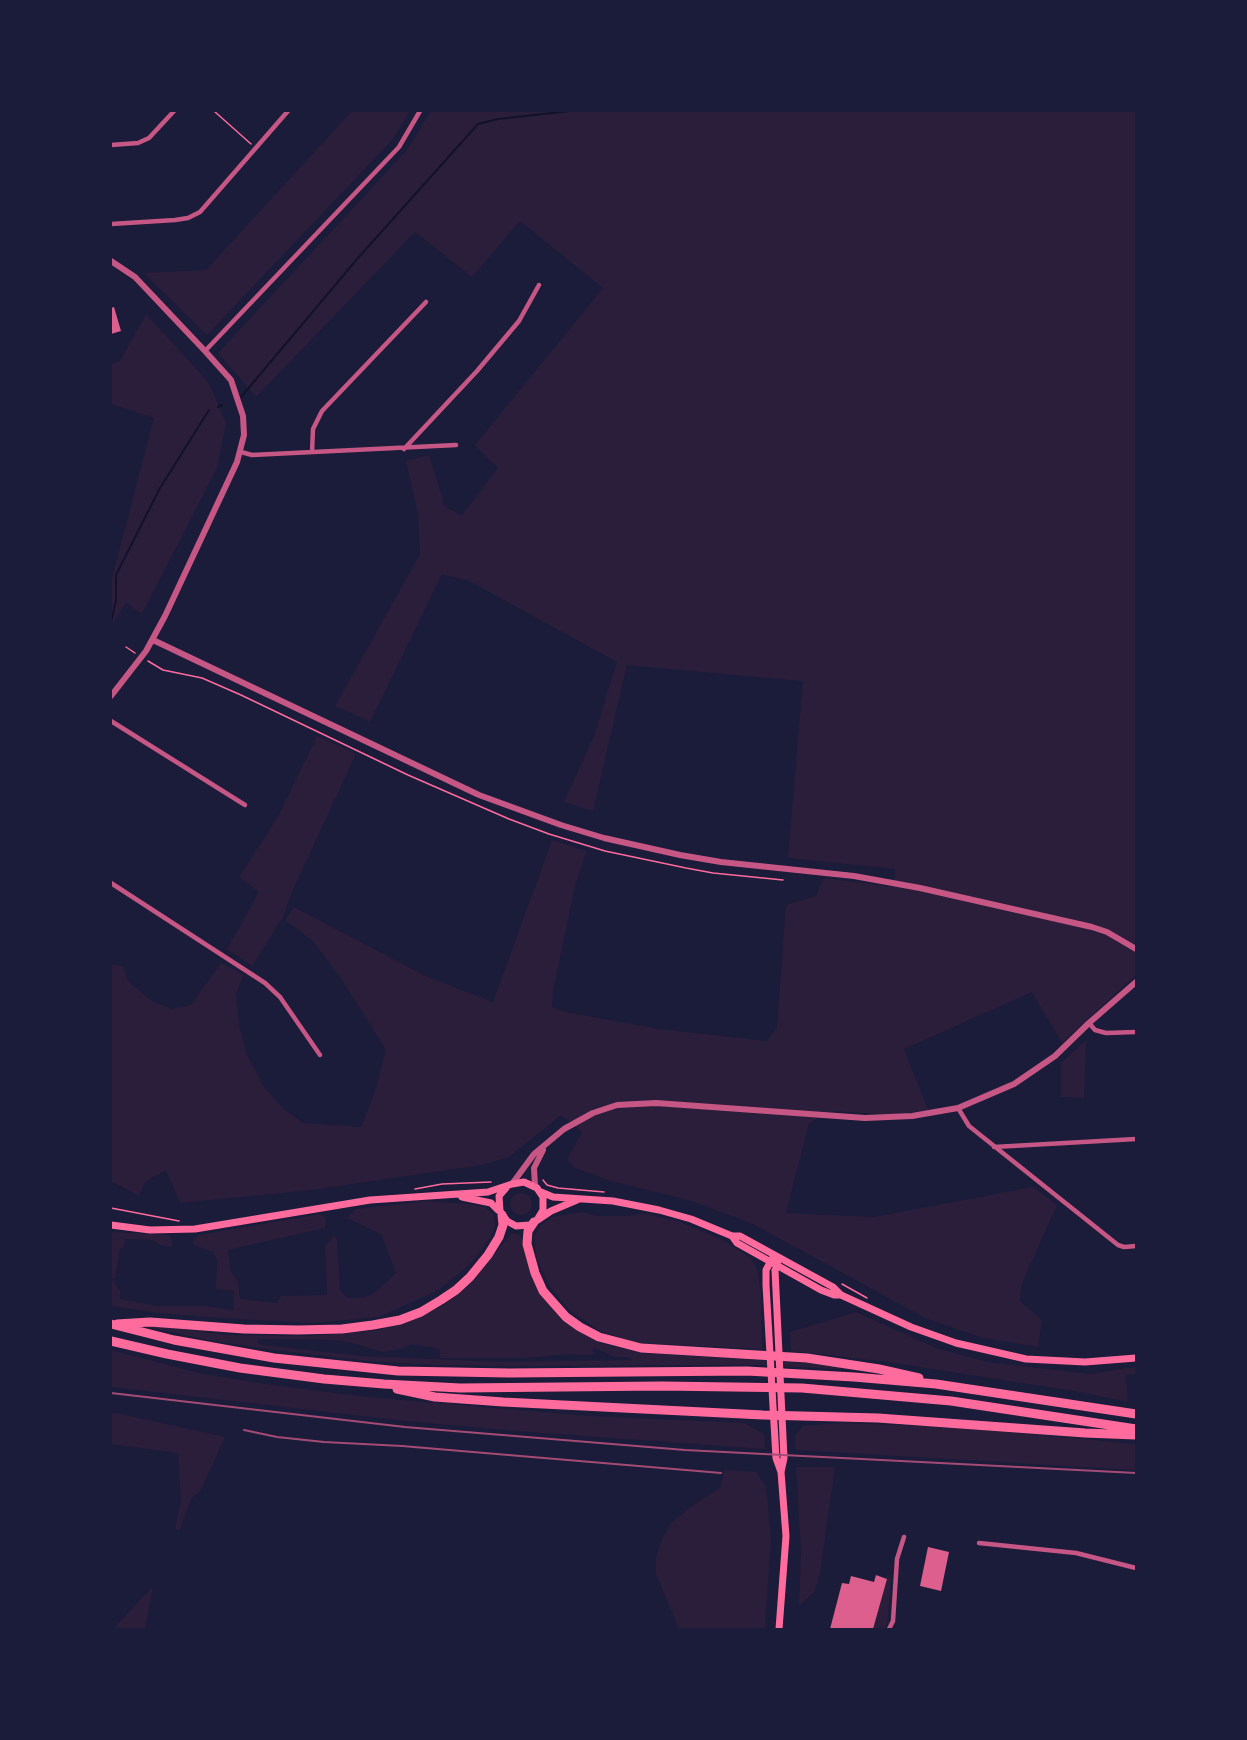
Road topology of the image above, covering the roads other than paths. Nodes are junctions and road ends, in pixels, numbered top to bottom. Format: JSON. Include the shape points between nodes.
{"nodes":[{"id":1,"x":174,"y":111,"type":"edge"},
{"id":2,"x":288,"y":111,"type":"edge"},
{"id":3,"x":420,"y":111,"type":"edge"},
{"id":4,"x":111,"y":145,"type":"edge"},
{"id":5,"x":111,"y":224,"type":"edge"},
{"id":6,"x":111,"y":261,"type":"edge"},
{"id":7,"x":539,"y":285,"type":"dead end"},
{"id":8,"x":426,"y":302,"type":"dead end"},
{"id":9,"x":206,"y":351,"type":"junction"},
{"id":10,"x":456,"y":445,"type":"dead end"},
{"id":11,"x":404,"y":449,"type":"junction"},
{"id":12,"x":240,"y":452,"type":"junction"},
{"id":13,"x":312,"y":452,"type":"junction"},
{"id":14,"x":153,"y":640,"type":"junction"},
{"id":15,"x":111,"y":696,"type":"edge"},
{"id":16,"x":111,"y":721,"type":"edge"},
{"id":17,"x":245,"y":805,"type":"dead end"},
{"id":18,"x":111,"y":883,"type":"edge"},
{"id":19,"x":1136,"y":949,"type":"edge"},
{"id":20,"x":1136,"y":982,"type":"edge"},
{"id":21,"x":1089,"y":1023,"type":"junction"},
{"id":22,"x":1136,"y":1032,"type":"edge"},
{"id":23,"x":320,"y":1055,"type":"dead end"},
{"id":24,"x":958,"y":1108,"type":"junction"},
{"id":25,"x":1136,"y":1138,"type":"edge"},
{"id":26,"x":549,"y":1143,"type":"junction"},
{"id":27,"x":994,"y":1147,"type":"junction"},
{"id":28,"x":510,"y":1185,"type":"junction"},
{"id":29,"x":536,"y":1187,"type":"junction"},
{"id":30,"x":441,"y":1194,"type":"junction"},
{"id":31,"x":577,"y":1200,"type":"junction"},
{"id":32,"x":501,"y":1213,"type":"junction"},
{"id":33,"x":535,"y":1221,"type":"junction"},
{"id":34,"x":111,"y":1225,"type":"edge"},
{"id":35,"x":732,"y":1236,"type":"junction"},
{"id":36,"x":1136,"y":1246,"type":"edge"},
{"id":37,"x":776,"y":1256,"type":"junction"},
{"id":38,"x":769,"y":1261,"type":"junction"},
{"id":39,"x":778,"y":1266,"type":"junction"},
{"id":40,"x":841,"y":1295,"type":"junction"},
{"id":41,"x":112,"y":1324,"type":"edge"},
{"id":42,"x":111,"y":1341,"type":"edge"},
{"id":43,"x":1136,"y":1358,"type":"edge"},
{"id":44,"x":384,"y":1384,"type":"junction"},
{"id":45,"x":936,"y":1384,"type":"junction"},
{"id":46,"x":1136,"y":1414,"type":"edge"},
{"id":47,"x":778,"y":1415,"type":"junction"},
{"id":48,"x":1136,"y":1429,"type":"edge"},
{"id":49,"x":1136,"y":1435,"type":"edge"},
{"id":50,"x":904,"y":1538,"type":"dead end"},
{"id":51,"x":979,"y":1543,"type":"dead end"},
{"id":52,"x":1136,"y":1568,"type":"edge"},
{"id":53,"x":779,"y":1629,"type":"edge"},
{"id":54,"x":890,"y":1629,"type":"edge"}],
"edges":[{"from":1,"to":4,"type":"street","via":[[149,138]]},
{"from":2,"to":5,"type":"street","via":[[200,212],[175,220]]},
{"from":3,"to":9,"type":"street","via":[[399,147]]},
{"from":6,"to":9,"type":"street","via":[[135,278]]},
{"from":7,"to":11,"type":"street","via":[[519,321]]},
{"from":8,"to":13,"type":"street","via":[[322,411],[313,429]]},
{"from":9,"to":12,"type":"street","via":[[231,380],[239,400],[244,435]]},
{"from":10,"to":11,"type":"street"},
{"from":11,"to":13,"type":"street"},
{"from":12,"to":13,"type":"street"},
{"from":12,"to":14,"type":"street"},
{"from":14,"to":15,"type":"street"},
{"from":14,"to":19,"type":"street","via":[[479,795],[552,822],[680,855],[854,876],[931,891],[1092,927]]},
{"from":16,"to":17,"type":"street"},
{"from":18,"to":23,"type":"street","via":[[265,983],[280,997]]},
{"from":20,"to":21,"type":"street"},
{"from":21,"to":22,"type":"street","via":[[1106,1033]]},
{"from":21,"to":24,"type":"street","via":[[1055,1056],[1014,1084]]},
{"from":24,"to":26,"type":"street","via":[[866,1118],[636,1103],[593,1113],[564,1129]]},
{"from":24,"to":27,"type":"street","via":[[969,1126]]},
{"from":25,"to":27,"type":"street"},
{"from":26,"to":28,"type":"street"},
{"from":26,"to":29,"type":"street","via":[[534,1168]]},
{"from":27,"to":36,"type":"street","via":[[1118,1245]]},
{"from":28,"to":29,"type":"main road","via":[[524,1182]]},
{"from":28,"to":30,"type":"main road","via":[[488,1192]]},
{"from":28,"to":32,"type":"main road","via":[[499,1196]]},
{"from":29,"to":31,"type":"main road","via":[[548,1196]]},
{"from":29,"to":33,"type":"main road","via":[[544,1203]]},
{"from":30,"to":32,"type":"main road","via":[[485,1201]]},
{"from":30,"to":34,"type":"main road","via":[[370,1200],[195,1229],[150,1230]]},
{"from":31,"to":33,"type":"main road"},
{"from":31,"to":35,"type":"main road","via":[[659,1210]]},
{"from":32,"to":33,"type":"main road","via":[[516,1226],[524,1227]]},
{"from":32,"to":41,"type":"highway","via":[[499,1237],[470,1277],[441,1300],[399,1320],[342,1329],[298,1330],[129,1321]]},
{"from":33,"to":45,"type":"highway","via":[[528,1231],[527,1245],[543,1291],[566,1317],[599,1337],[641,1348],[807,1358],[911,1375]]},
{"from":35,"to":37,"type":"main road","via":[[740,1236]]},
{"from":35,"to":38,"type":"main road","via":[[737,1243]]},
{"from":37,"to":38,"type":"main road"},
{"from":37,"to":39,"type":"main road"},
{"from":37,"to":40,"type":"main road","via":[[837,1289]]},
{"from":38,"to":39,"type":"main road"},
{"from":38,"to":47,"type":"main road","via":[[769,1337]]},
{"from":39,"to":40,"type":"main road","via":[[821,1290]]},
{"from":39,"to":47,"type":"main road"},
{"from":40,"to":43,"type":"main road","via":[[911,1327],[1000,1354],[1074,1362]]},
{"from":41,"to":45,"type":"highway","via":[[274,1358],[398,1371],[747,1371]]},
{"from":42,"to":44,"type":"highway","via":[[240,1368]]},
{"from":44,"to":47,"type":"highway","via":[[435,1397]]},
{"from":44,"to":48,"type":"highway","via":[[460,1388],[802,1388],[951,1401]]},
{"from":45,"to":46,"type":"highway"},
{"from":47,"to":49,"type":"highway"},
{"from":47,"to":53,"type":"main road","via":[[776,1458],[781,1472],[786,1536]]},
{"from":50,"to":54,"type":"street","via":[[897,1559]]},
{"from":51,"to":52,"type":"street","via":[[1076,1553]]}]}
